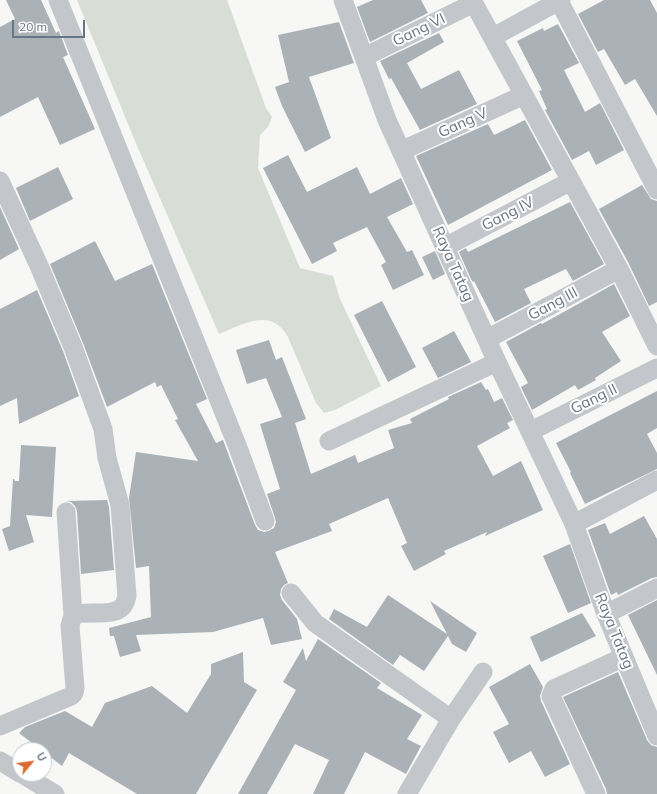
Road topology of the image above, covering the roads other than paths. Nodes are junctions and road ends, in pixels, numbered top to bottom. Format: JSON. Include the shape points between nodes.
{"nodes":[{"id":1,"x":58,"y":0,"type":"edge"},
{"id":2,"x":343,"y":0,"type":"edge"},
{"id":3,"x":558,"y":1,"type":"edge"},
{"id":4,"x":473,"y":2,"type":"edge"},
{"id":5,"x":493,"y":37,"type":"junction"},
{"id":6,"x":364,"y":57,"type":"junction"},
{"id":7,"x":524,"y":95,"type":"junction"},
{"id":8,"x":401,"y":151,"type":"junction"},
{"id":9,"x":0,"y":181,"type":"edge"},
{"id":10,"x":571,"y":181,"type":"junction"},
{"id":11,"x":657,"y":190,"type":"edge"},
{"id":12,"x":445,"y":247,"type":"junction"},
{"id":13,"x":619,"y":269,"type":"junction"},
{"id":14,"x":487,"y":339,"type":"junction"},
{"id":15,"x":657,"y":346,"type":"edge"},
{"id":16,"x":497,"y":362,"type":"junction"},
{"id":17,"x":657,"y":368,"type":"edge"},
{"id":18,"x":530,"y":431,"type":"junction"},
{"id":19,"x":329,"y":441,"type":"dead end"},
{"id":20,"x":657,"y":480,"type":"edge"},
{"id":21,"x":66,"y":512,"type":"dead end"},
{"id":22,"x":265,"y":521,"type":"dead end"},
{"id":23,"x":574,"y":524,"type":"junction"},
{"id":24,"x":657,"y":588,"type":"edge"},
{"id":25,"x":291,"y":593,"type":"dead end"},
{"id":26,"x":606,"y":614,"type":"junction"},
{"id":27,"x":73,"y":615,"type":"junction"},
{"id":28,"x":624,"y":657,"type":"junction"},
{"id":29,"x":483,"y":672,"type":"dead end"},
{"id":30,"x":451,"y":719,"type":"junction"},
{"id":31,"x":0,"y":726,"type":"edge"},
{"id":32,"x":657,"y":736,"type":"edge"},
{"id":33,"x":0,"y":761,"type":"edge"},
{"id":34,"x":12,"y":768,"type":"edge"},
{"id":35,"x":35,"y":782,"type":"edge"},
{"id":36,"x":55,"y":794,"type":"edge"},
{"id":37,"x":408,"y":794,"type":"edge"},
{"id":38,"x":596,"y":794,"type":"edge"}],
"edges":[{"from":1,"to":22,"type":"street","via":[[237,445]]},
{"from":2,"to":6,"type":"street","name":"Raya Tatag"},
{"from":3,"to":5,"type":"street"},
{"from":3,"to":11,"type":"street"},
{"from":4,"to":5,"type":"street"},
{"from":4,"to":6,"type":"street","name":"Gang VI"},
{"from":5,"to":7,"type":"street"},
{"from":6,"to":8,"type":"street","name":"Raya Tatag"},
{"from":7,"to":8,"type":"street","name":"Gang V"},
{"from":7,"to":10,"type":"street"},
{"from":8,"to":12,"type":"street","name":"Raya Tatag"},
{"from":9,"to":27,"type":"street","via":[[40,268],[81,369],[103,429],[107,458],[120,504],[127,596],[125,602],[116,611]]},
{"from":10,"to":12,"type":"street","name":"Gang IV"},
{"from":10,"to":13,"type":"street"},
{"from":12,"to":14,"type":"street","name":"Raya Tatag"},
{"from":13,"to":14,"type":"street","name":"Gang III"},
{"from":13,"to":15,"type":"street"},
{"from":14,"to":16,"type":"street","name":"Raya Tatag"},
{"from":16,"to":18,"type":"street","name":"Raya Tatag"},
{"from":16,"to":19,"type":"street"},
{"from":17,"to":18,"type":"street","name":"Gang II"},
{"from":18,"to":23,"type":"street","name":"Raya Tatag"},
{"from":20,"to":23,"type":"street"},
{"from":21,"to":27,"type":"street"},
{"from":23,"to":26,"type":"street","name":"Raya Tatag"},
{"from":24,"to":26,"type":"street"},
{"from":25,"to":30,"type":"street","via":[[315,623]]},
{"from":26,"to":28,"type":"street","name":"Raya Tatag"},
{"from":27,"to":31,"type":"street","via":[[70,626],[74,692],[71,696]]},
{"from":28,"to":32,"type":"street","name":"Raya Tatag"},
{"from":28,"to":38,"type":"street","via":[[554,689],[551,696]]},
{"from":29,"to":30,"type":"street"},
{"from":30,"to":37,"type":"street"},
{"from":33,"to":34,"type":"street"},
{"from":35,"to":36,"type":"street"}]}
